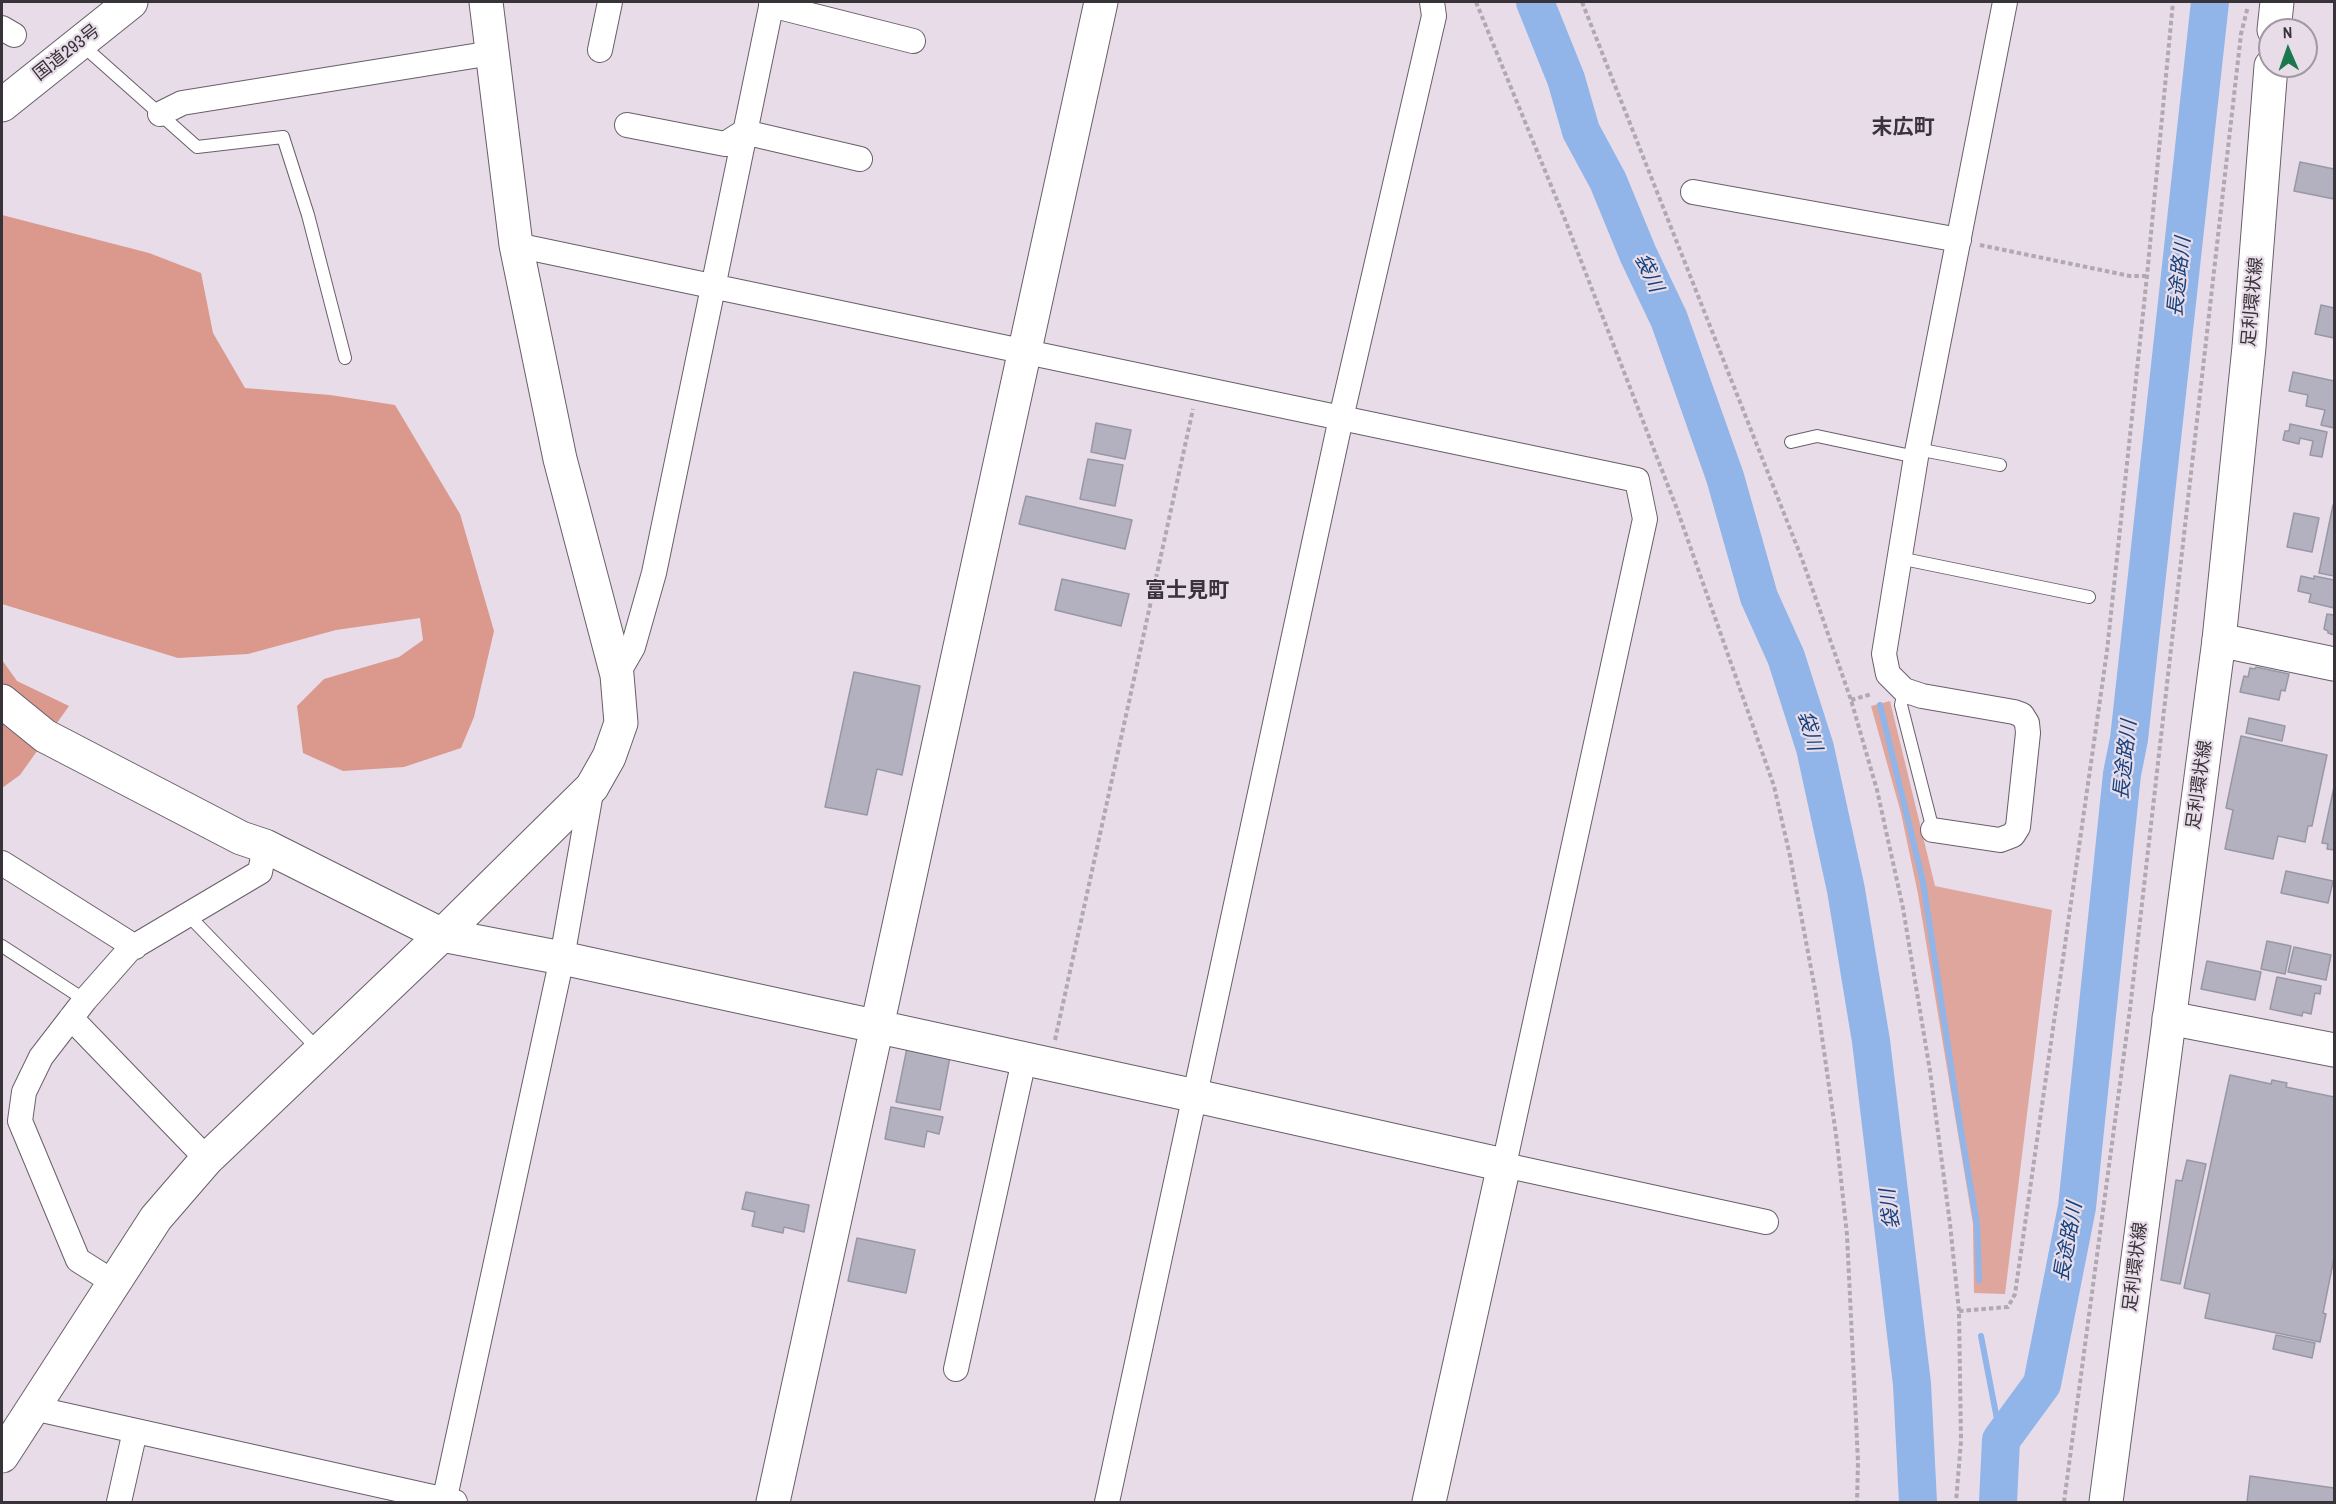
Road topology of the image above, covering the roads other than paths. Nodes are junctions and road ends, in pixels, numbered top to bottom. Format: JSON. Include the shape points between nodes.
{"nodes":[{"id":1,"x":131,"y":2,"type":"edge"},
{"id":2,"x":486,"y":2,"type":"edge"},
{"id":3,"x":610,"y":2,"type":"edge"},
{"id":4,"x":1101,"y":2,"type":"edge"},
{"id":5,"x":1432,"y":2,"type":"edge"},
{"id":6,"x":2005,"y":2,"type":"edge"},
{"id":7,"x":771,"y":3,"type":"edge"},
{"id":8,"x":2262,"y":3,"type":"edge"},
{"id":9,"x":2269,"y":18,"type":"edge"},
{"id":10,"x":913,"y":41,"type":"dead end"},
{"id":11,"x":80,"y":43,"type":"junction"},
{"id":12,"x":600,"y":50,"type":"dead end"},
{"id":13,"x":492,"y":53,"type":"junction"},
{"id":14,"x":2270,"y":78,"type":"edge"},
{"id":15,"x":2,"y":105,"type":"edge"},
{"id":16,"x":160,"y":114,"type":"junction"},
{"id":17,"x":627,"y":126,"type":"dead end"},
{"id":18,"x":744,"y":132,"type":"junction"},
{"id":19,"x":860,"y":159,"type":"dead end"},
{"id":20,"x":1694,"y":192,"type":"dead end"},
{"id":21,"x":1959,"y":240,"type":"junction"},
{"id":22,"x":516,"y":245,"type":"junction"},
{"id":23,"x":712,"y":287,"type":"junction"},
{"id":24,"x":1024,"y":350,"type":"junction"},
{"id":25,"x":345,"y":358,"type":"dead end"},
{"id":26,"x":1341,"y":418,"type":"junction"},
{"id":27,"x":1791,"y":442,"type":"dead end"},
{"id":28,"x":1917,"y":453,"type":"junction"},
{"id":29,"x":2000,"y":465,"type":"dead end"},
{"id":30,"x":1899,"y":558,"type":"junction"},
{"id":31,"x":2089,"y":597,"type":"dead end"},
{"id":32,"x":2219,"y":640,"type":"junction"},
{"id":33,"x":2334,"y":664,"type":"edge"},
{"id":34,"x":616,"y":675,"type":"junction"},
{"id":35,"x":1904,"y":690,"type":"junction"},
{"id":36,"x":2,"y":701,"type":"edge"},
{"id":37,"x":592,"y":787,"type":"junction"},
{"id":38,"x":1933,"y":830,"type":"joint"},
{"id":39,"x":265,"y":846,"type":"junction"},
{"id":40,"x":2,"y":863,"type":"edge"},
{"id":41,"x":189,"y":916,"type":"junction"},
{"id":42,"x":442,"y":935,"type":"junction"},
{"id":43,"x":2,"y":946,"type":"edge"},
{"id":44,"x":135,"y":947,"type":"junction"},
{"id":45,"x":562,"y":958,"type":"junction"},
{"id":46,"x":78,"y":1009,"type":"junction"},
{"id":47,"x":2169,"y":1018,"type":"junction"},
{"id":48,"x":877,"y":1028,"type":"junction"},
{"id":49,"x":2334,"y":1050,"type":"edge"},
{"id":50,"x":320,"y":1051,"type":"junction"},
{"id":51,"x":1037,"y":1062,"type":"junction"},
{"id":52,"x":1196,"y":1096,"type":"junction"},
{"id":53,"x":207,"y":1159,"type":"junction"},
{"id":54,"x":1504,"y":1165,"type":"junction"},
{"id":55,"x":1766,"y":1222,"type":"dead end"},
{"id":56,"x":113,"y":1282,"type":"junction"},
{"id":57,"x":956,"y":1369,"type":"dead end"},
{"id":58,"x":33,"y":1408,"type":"junction"},
{"id":59,"x":135,"y":1431,"type":"junction"},
{"id":60,"x":3,"y":1451,"type":"edge"},
{"id":61,"x":448,"y":1502,"type":"edge"},
{"id":62,"x":119,"y":1503,"type":"edge"},
{"id":63,"x":773,"y":1503,"type":"edge"},
{"id":64,"x":1107,"y":1503,"type":"edge"},
{"id":65,"x":1429,"y":1503,"type":"edge"},
{"id":66,"x":2106,"y":1503,"type":"edge"}],
"edges":[{"from":1,"to":11,"type":"main road","name":"国道293号"},
{"from":2,"to":13,"type":"main road"},
{"from":3,"to":12,"type":"street"},
{"from":4,"to":24,"type":"main road"},
{"from":5,"to":26,"type":"street","via":[[1434,15]]},
{"from":6,"to":21,"type":"street"},
{"from":7,"to":10,"type":"street"},
{"from":7,"to":18,"type":"street"},
{"from":8,"to":9,"type":"main road"},
{"from":11,"to":15,"type":"main road","name":"国道293号"},
{"from":11,"to":16,"type":"lane"},
{"from":13,"to":16,"type":"street","via":[[182,103]]},
{"from":13,"to":22,"type":"main road"},
{"from":14,"to":32,"type":"main road","name":"足利環状線","via":[[2249,347]]},
{"from":16,"to":25,"type":"lane","via":[[197,147],[283,137],[308,215]]},
{"from":17,"to":18,"type":"street","via":[[725,144]]},
{"from":18,"to":19,"type":"street"},
{"from":18,"to":23,"type":"street"},
{"from":20,"to":21,"type":"street"},
{"from":21,"to":28,"type":"street"},
{"from":22,"to":23,"type":"street"},
{"from":22,"to":34,"type":"main road","via":[[560,459]]},
{"from":23,"to":24,"type":"street"},
{"from":23,"to":34,"type":"street","via":[[654,573],[633,647]]},
{"from":24,"to":26,"type":"street"},
{"from":24,"to":48,"type":"main road"},
{"from":26,"to":52,"type":"street"},
{"from":26,"to":54,"type":"street","via":[[1637,480],[1645,519]]},
{"from":27,"to":28,"type":"lane","via":[[1818,436]]},
{"from":28,"to":29,"type":"lane"},
{"from":28,"to":30,"type":"street"},
{"from":30,"to":31,"type":"lane"},
{"from":30,"to":35,"type":"street","via":[[1884,654],[1888,674]]},
{"from":32,"to":33,"type":"main road"},
{"from":32,"to":47,"type":"main road","name":"足利環状線"},
{"from":34,"to":37,"type":"main road","via":[[621,723],[609,757]]},
{"from":35,"to":38,"type":"lane","via":[[1901,705]]},
{"from":35,"to":38,"type":"street","via":[[2014,712],[2027,723],[2018,827],[2013,835],[2000,840]]},
{"from":36,"to":39,"type":"main road","via":[[45,736]]},
{"from":37,"to":42,"type":"main road"},
{"from":37,"to":45,"type":"street"},
{"from":39,"to":41,"type":"street","via":[[260,872]]},
{"from":39,"to":42,"type":"main road"},
{"from":40,"to":44,"type":"street"},
{"from":41,"to":44,"type":"street"},
{"from":41,"to":50,"type":"lane"},
{"from":42,"to":45,"type":"main road"},
{"from":42,"to":50,"type":"main road"},
{"from":43,"to":46,"type":"lane"},
{"from":44,"to":46,"type":"street"},
{"from":45,"to":48,"type":"main road"},
{"from":45,"to":61,"type":"street"},
{"from":46,"to":53,"type":"street"},
{"from":46,"to":56,"type":"street","via":[[41,1057],[24,1092],[20,1121],[78,1260]]},
{"from":47,"to":49,"type":"main road"},
{"from":47,"to":66,"type":"main road","name":"足利環状線"},
{"from":48,"to":51,"type":"main road"},
{"from":48,"to":63,"type":"main road"},
{"from":50,"to":53,"type":"main road"},
{"from":51,"to":52,"type":"main road"},
{"from":51,"to":57,"type":"street"},
{"from":52,"to":54,"type":"main road"},
{"from":52,"to":64,"type":"street"},
{"from":53,"to":56,"type":"main road","via":[[156,1218]]},
{"from":54,"to":55,"type":"street"},
{"from":54,"to":65,"type":"main road"},
{"from":56,"to":58,"type":"main road"},
{"from":58,"to":59,"type":"street"},
{"from":58,"to":60,"type":"main road"},
{"from":59,"to":61,"type":"street"},
{"from":59,"to":62,"type":"street"}]}
